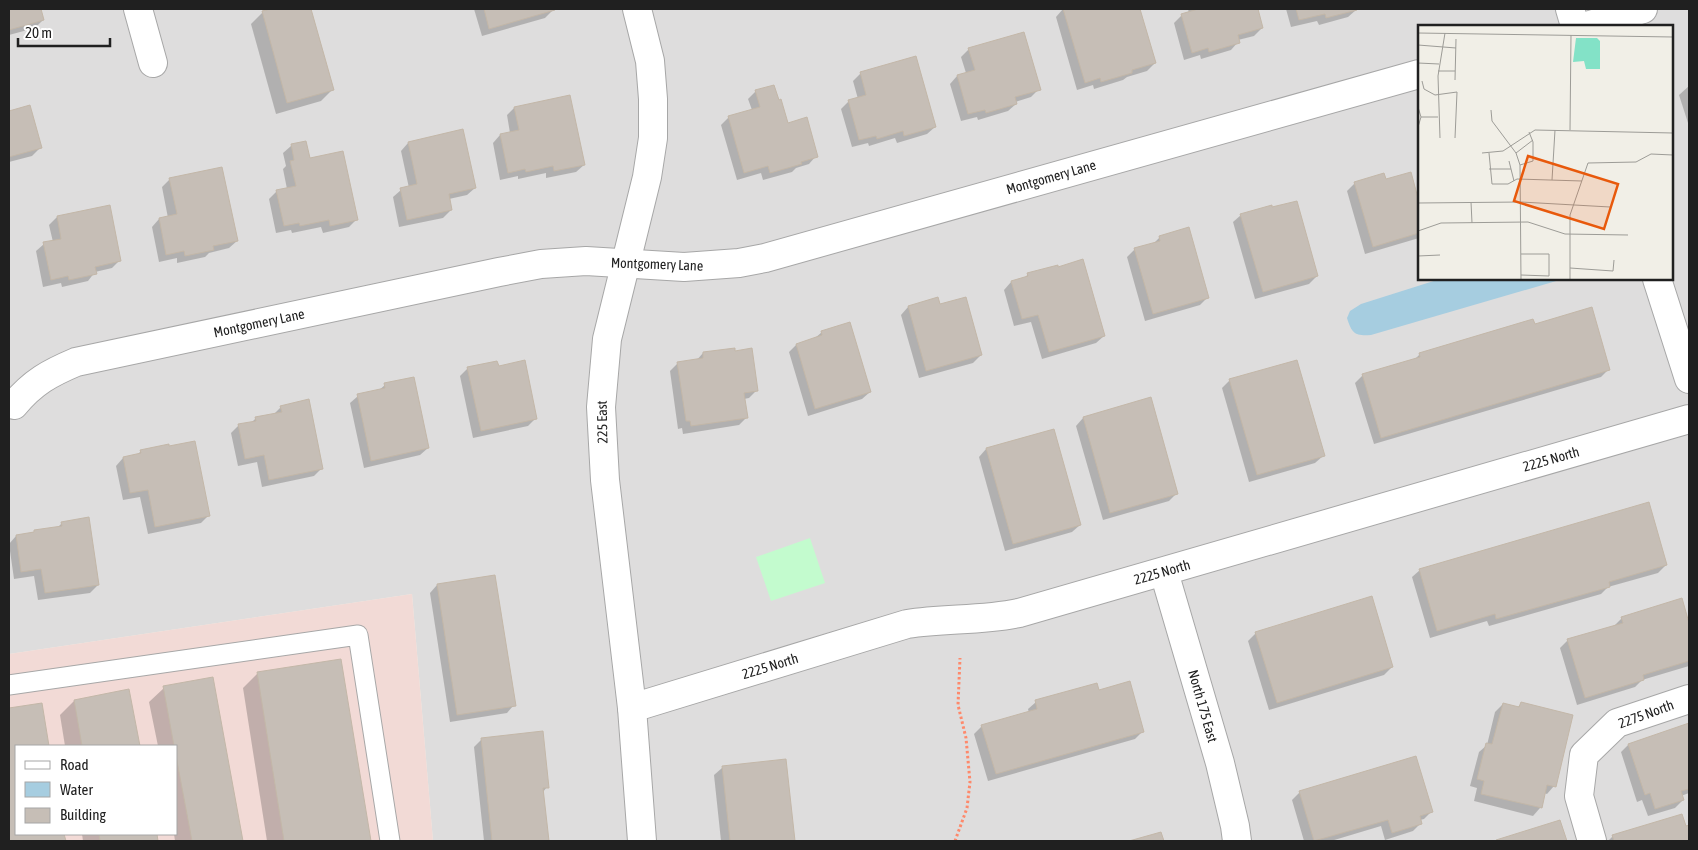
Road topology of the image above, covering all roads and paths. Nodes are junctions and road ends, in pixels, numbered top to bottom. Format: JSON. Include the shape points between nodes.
{"nodes":[{"id":1,"x":138,"y":9,"type":"edge"},
{"id":2,"x":637,"y":9,"type":"edge"},
{"id":3,"x":1570,"y":9,"type":"edge"},
{"id":4,"x":1643,"y":9,"type":"edge"},
{"id":5,"x":1576,"y":25,"type":"edge"},
{"id":6,"x":1590,"y":25,"type":"edge"},
{"id":7,"x":153,"y":63,"type":"dead end"},
{"id":8,"x":1418,"y":74,"type":"edge"},
{"id":9,"x":626,"y":262,"type":"junction"},
{"id":10,"x":1657,"y":280,"type":"edge"},
{"id":11,"x":1689,"y":379,"type":"edge"},
{"id":12,"x":14,"y":404,"type":"dead end"},
{"id":13,"x":1689,"y":419,"type":"edge"},
{"id":14,"x":1164,"y":572,"type":"junction"},
{"id":15,"x":960,"y":658,"type":"dead end"},
{"id":16,"x":9,"y":685,"type":"edge"},
{"id":17,"x":1689,"y":699,"type":"edge"},
{"id":18,"x":632,"y":708,"type":"junction"},
{"id":19,"x":390,"y":841,"type":"edge"},
{"id":20,"x":642,"y":841,"type":"edge"},
{"id":21,"x":955,"y":841,"type":"edge"},
{"id":22,"x":1237,"y":841,"type":"edge"},
{"id":23,"x":1592,"y":841,"type":"edge"}],
"edges":[{"from":1,"to":7,"type":"street"},
{"from":2,"to":9,"type":"street","name":"225 East","via":[[650,61],[652,138],[647,177]]},
{"from":3,"to":5,"type":"street"},
{"from":4,"to":6,"type":"street"},
{"from":8,"to":9,"type":"street","name":"Montgomery Lane","via":[[765,258],[684,267]]},
{"from":9,"to":12,"type":"street","name":"Montgomery Lane","via":[[568,262],[507,270],[76,362],[40,379]]},
{"from":9,"to":18,"type":"street","name":"225 East","via":[[607,339],[601,407],[605,480]]},
{"from":10,"to":11,"type":"street"},
{"from":13,"to":14,"type":"street","name":"2225 North"},
{"from":14,"to":18,"type":"street","name":"2225 North","via":[[1019,613],[907,624]]},
{"from":14,"to":22,"type":"street","name":"North 175 East","via":[[1220,763]]},
{"from":15,"to":21,"type":"path","via":[[958,705],[966,738],[970,782],[967,808]]},
{"from":16,"to":19,"type":"lane","via":[[358,636]]},
{"from":17,"to":23,"type":"street","name":"2275 North","via":[[1616,723],[1584,755],[1579,796]]},
{"from":18,"to":20,"type":"street","name":"225 East"}]}
